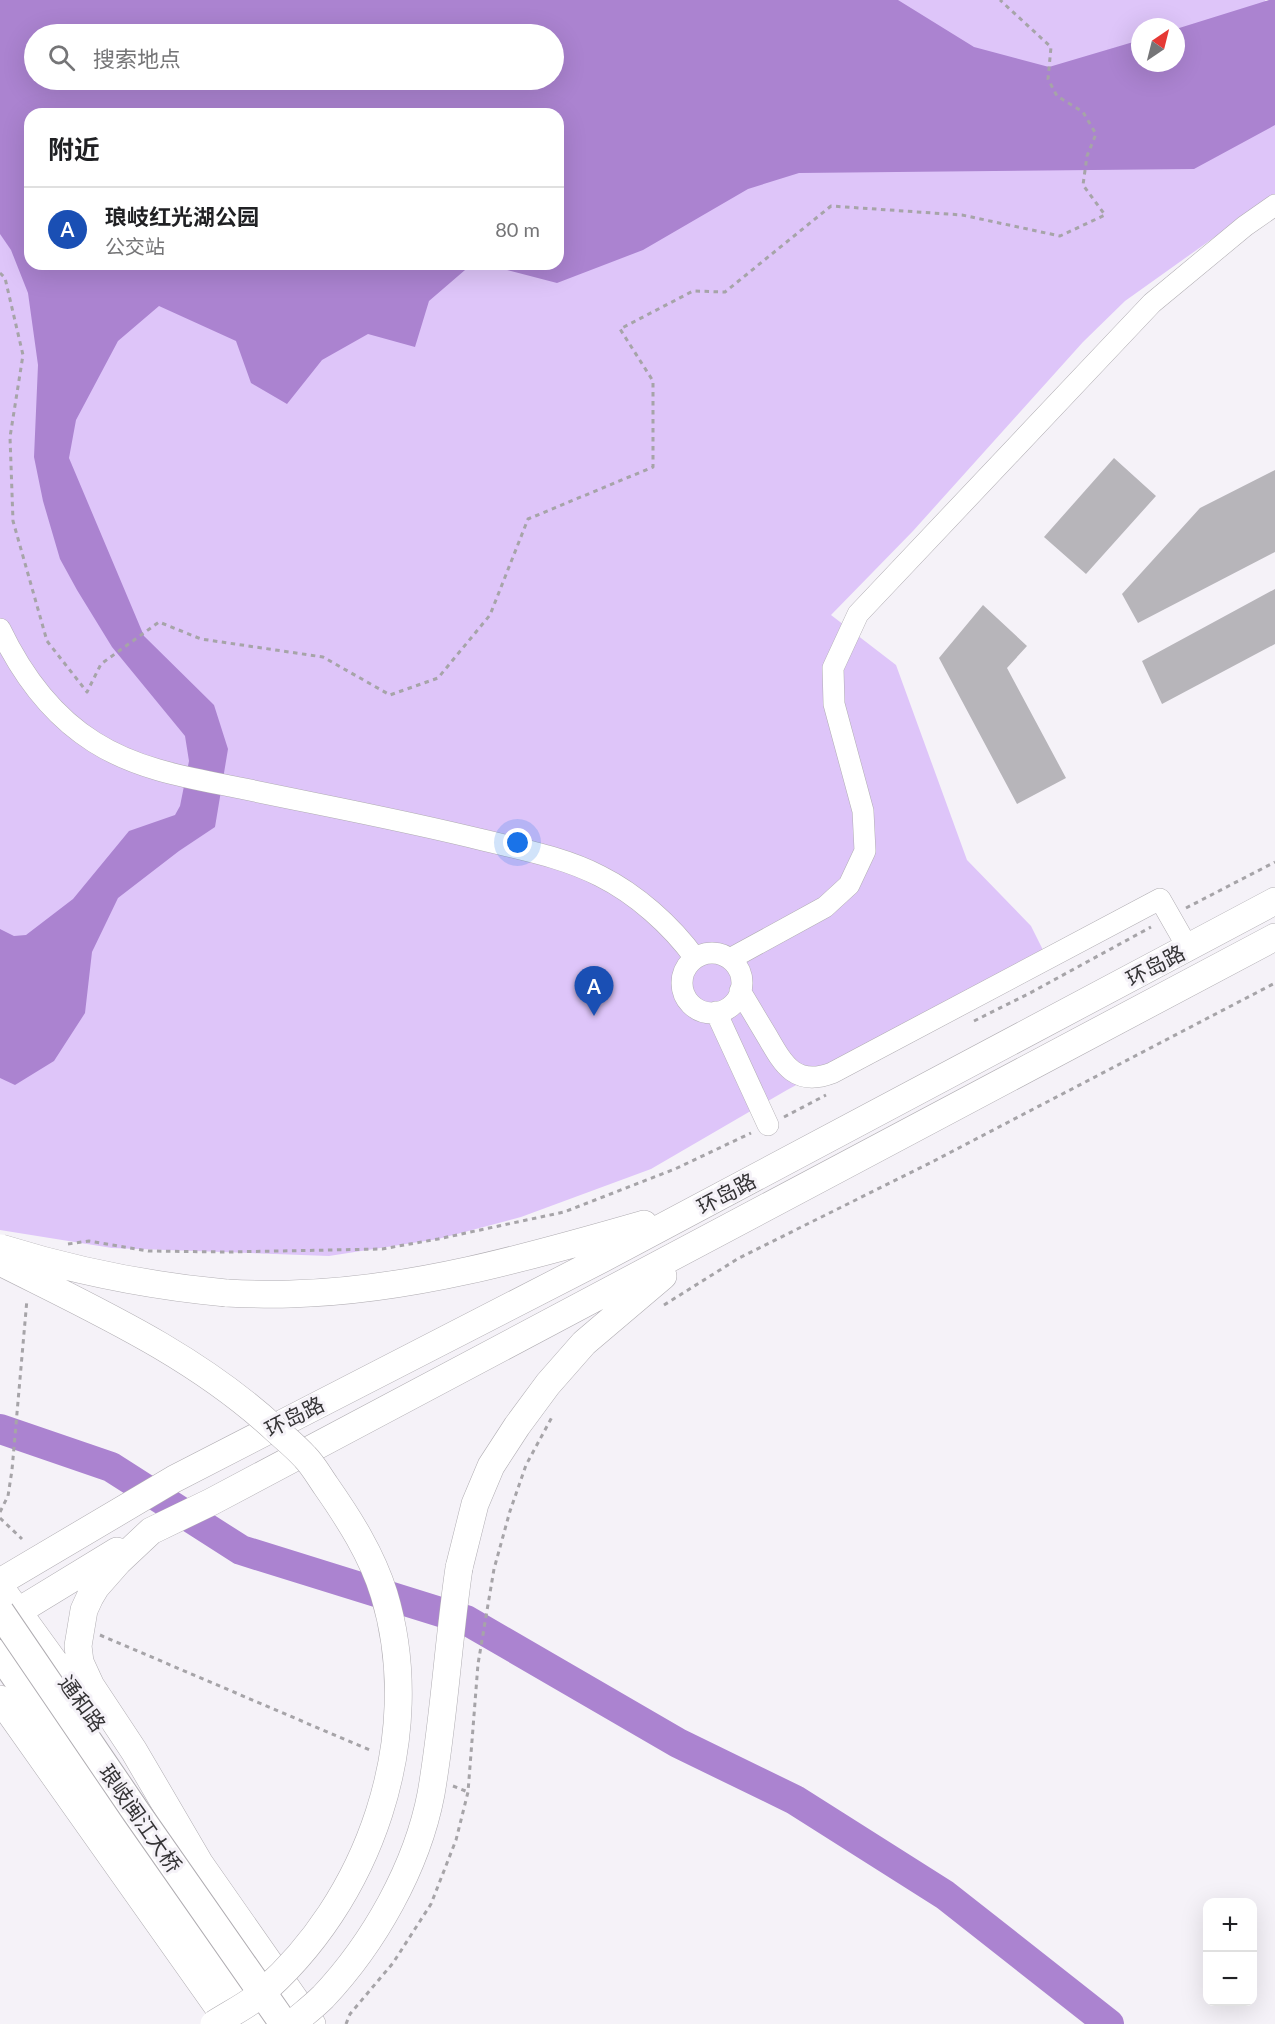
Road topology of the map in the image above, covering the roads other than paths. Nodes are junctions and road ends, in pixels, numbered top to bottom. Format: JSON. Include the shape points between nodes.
{"nodes":[{"id":1,"x":1275,"y":205,"type":"edge"},
{"id":2,"x":0,"y":629,"type":"edge"},
{"id":3,"x":1275,"y":901,"type":"edge"},
{"id":4,"x":1275,"y":937,"type":"edge"},
{"id":5,"x":1188,"y":948,"type":"junction"},
{"id":6,"x":696,"y":958,"type":"junction"},
{"id":7,"x":730,"y":959,"type":"junction"},
{"id":8,"x":740,"y":991,"type":"junction"},
{"id":9,"x":716,"y":1012,"type":"junction"},
{"id":10,"x":768,"y":1125,"type":"road end"},
{"id":11,"x":700,"y":1207,"type":"junction"},
{"id":12,"x":716,"y":1234,"type":"junction"},
{"id":13,"x":0,"y":1248,"type":"edge"},
{"id":14,"x":0,"y":1262,"type":"edge"},
{"id":15,"x":151,"y":1531,"type":"junction"},
{"id":16,"x":0,"y":1582,"type":"edge"},
{"id":17,"x":0,"y":1587,"type":"edge"},
{"id":18,"x":6,"y":1615,"type":"edge"},
{"id":19,"x":0,"y":1653,"type":"edge"},
{"id":20,"x":0,"y":1699,"type":"edge"},
{"id":21,"x":0,"y":1719,"type":"edge"},
{"id":22,"x":44,"y":1758,"type":"junction"},
{"id":23,"x":199,"y":1862,"type":"junction"},
{"id":24,"x":214,"y":2024,"type":"edge"},
{"id":25,"x":230,"y":2024,"type":"edge"},
{"id":26,"x":256,"y":2024,"type":"edge"},
{"id":27,"x":284,"y":2024,"type":"edge"},
{"id":28,"x":292,"y":2024,"type":"edge"},
{"id":29,"x":312,"y":2024,"type":"edge"}],
"edges":[{"from":1,"to":7,"type":"street","via":[[1152,303],[858,614],[833,668],[834,704],[863,812],[865,851],[849,885],[825,907]]},
{"from":2,"to":6,"type":"street","via":[[31,684],[55,711],[94,742],[123,758],[180,776],[444,830],[570,862],[636,900]]},
{"from":3,"to":5,"type":"main road","name":"环岛路"},
{"from":4,"to":12,"type":"main road","name":"环岛路"},
{"from":5,"to":8,"type":"street","via":[[1160,899],[825,1076],[802,1076],[785,1066]]},
{"from":5,"to":11,"type":"main road","name":"环岛路"},
{"from":6,"to":7,"type":"street","via":[[713,953]]},
{"from":6,"to":9,"type":"street","via":[[684,972],[682,990],[699,1010]]},
{"from":7,"to":8,"type":"street","via":[[740,973]]},
{"from":8,"to":9,"type":"street","via":[[731,1005]]},
{"from":9,"to":10,"type":"street"},
{"from":11,"to":13,"type":"main road","bridge":true,"via":[[535,1256],[417,1281],[291,1294],[226,1293],[112,1278]]},
{"from":11,"to":16,"type":"main road","name":"环岛路","via":[[174,1479]]},
{"from":12,"to":15,"type":"main road","name":"环岛路"},
{"from":12,"to":28,"type":"main road","bridge":true,"via":[[584,1343],[548,1384],[491,1467],[475,1504],[458,1578],[430,1795],[411,1861],[390,1905],[359,1952],[322,1997]]},
{"from":14,"to":24,"type":"main road","bridge":true,"via":[[126,1326],[249,1405],[305,1456],[356,1530],[384,1593],[396,1665],[396,1736],[389,1777],[370,1837],[347,1888],[306,1947],[255,1998]]},
{"from":15,"to":18,"type":"main road"},
{"from":15,"to":23,"type":"main road","via":[[118,1562],[90,1598],[78,1646],[80,1662]]},
{"from":17,"to":18,"type":"main road","name":"通和路"},
{"from":18,"to":23,"type":"main road","name":"通和路"},
{"from":18,"to":27,"type":"highway","name":"琅岐闽江大桥","bridge":true,"via":[[136,1812]]},
{"from":19,"to":26,"type":"highway","name":"琅岐闽江大桥"},
{"from":20,"to":22,"type":"main road"},
{"from":21,"to":22,"type":"main road"},
{"from":22,"to":25,"type":"main road"},
{"from":23,"to":29,"type":"main road","name":"通和路"}]}
